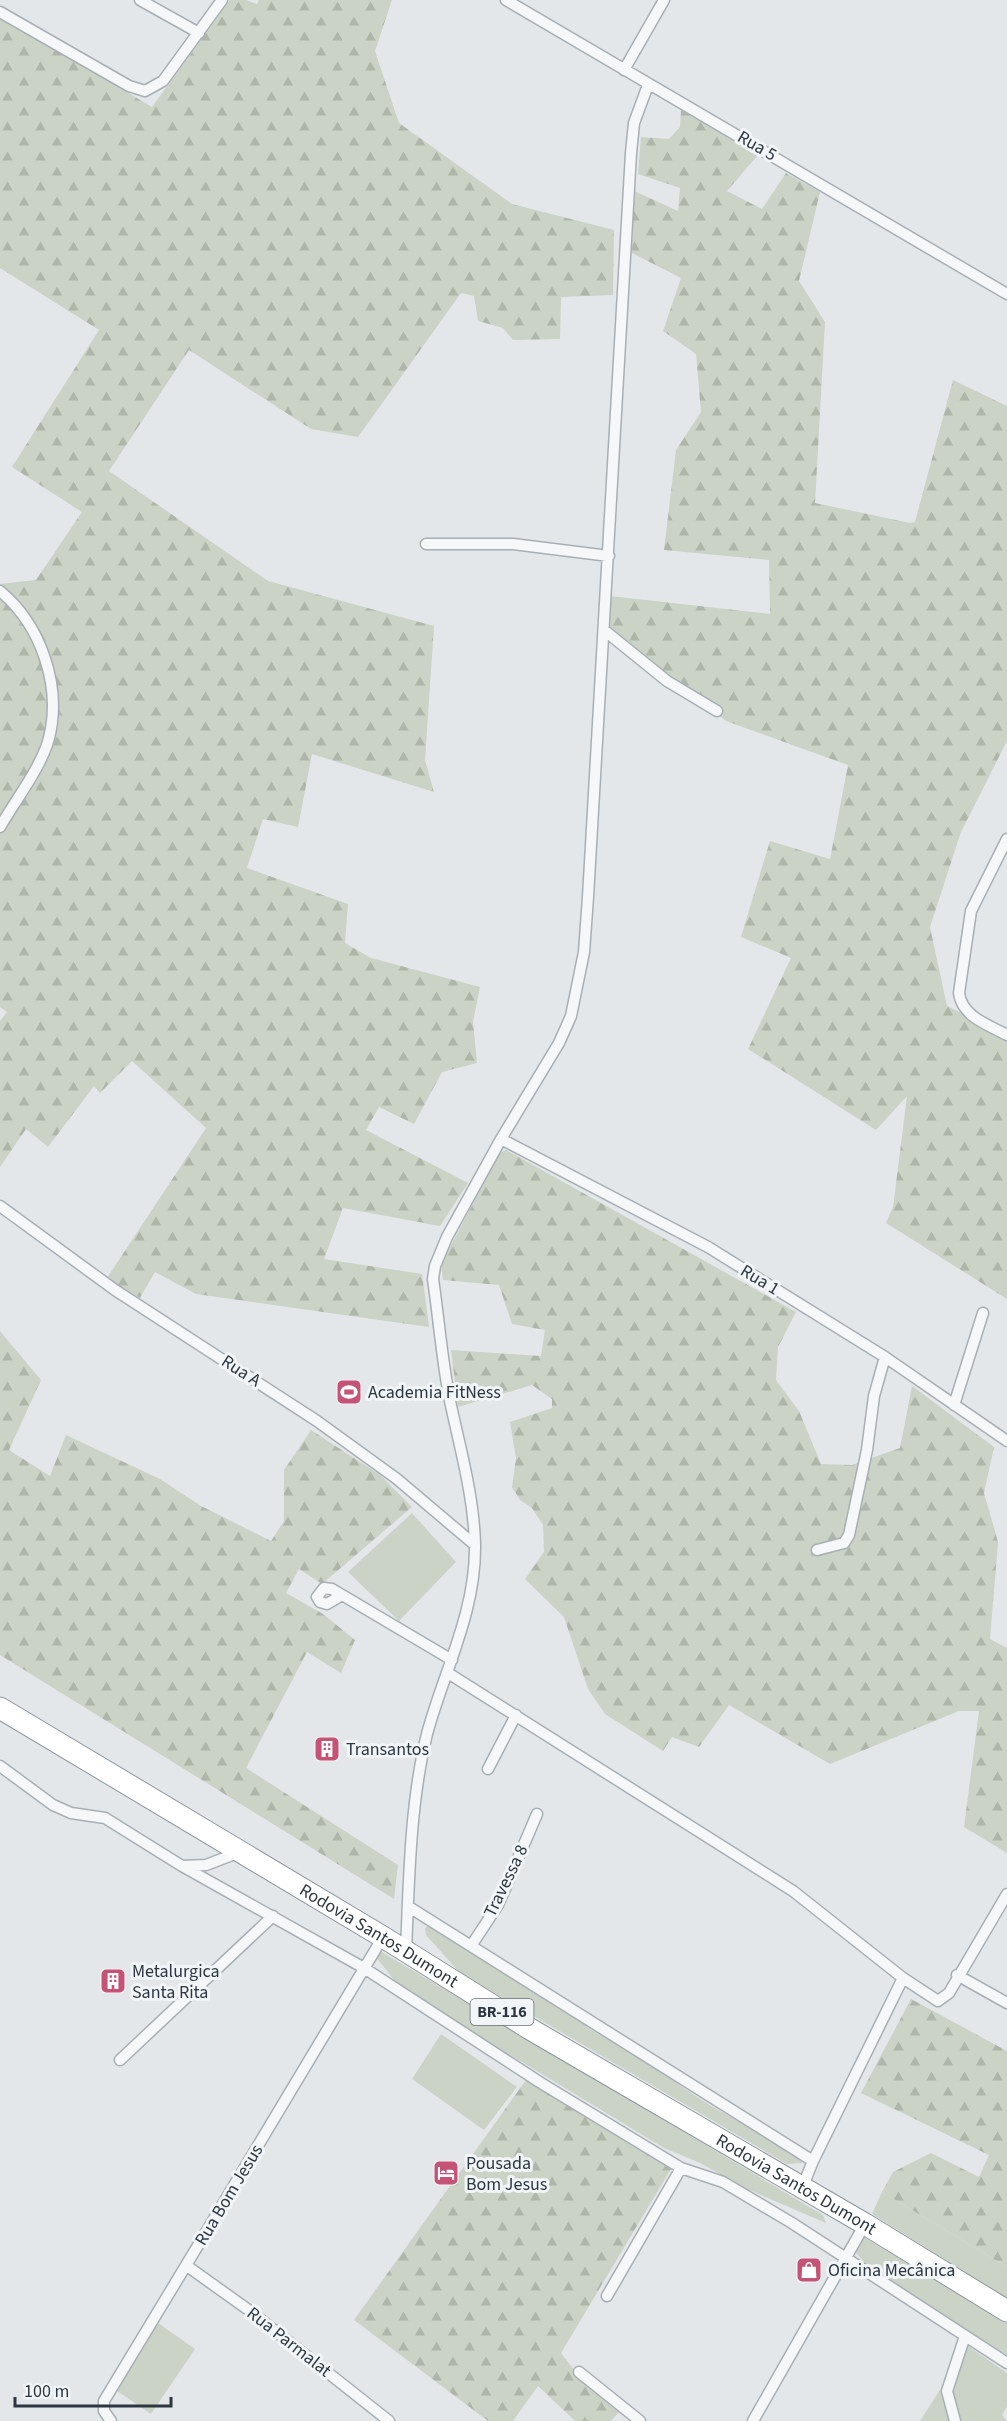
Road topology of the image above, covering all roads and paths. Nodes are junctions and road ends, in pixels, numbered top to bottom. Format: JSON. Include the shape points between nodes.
{"nodes":[{"id":1,"x":140,"y":0,"type":"edge"},
{"id":2,"x":222,"y":0,"type":"edge"},
{"id":3,"x":507,"y":0,"type":"edge"},
{"id":4,"x":664,"y":0,"type":"edge"},
{"id":5,"x":0,"y":12,"type":"edge"},
{"id":6,"x":199,"y":33,"type":"junction"},
{"id":7,"x":624,"y":70,"type":"junction"},
{"id":8,"x":648,"y":85,"type":"junction"},
{"id":9,"x":1007,"y":294,"type":"edge"},
{"id":10,"x":426,"y":544,"type":"dead end"},
{"id":11,"x":609,"y":556,"type":"junction"},
{"id":12,"x":0,"y":591,"type":"edge"},
{"id":13,"x":604,"y":630,"type":"junction"},
{"id":14,"x":717,"y":711,"type":"dead end"},
{"id":15,"x":0,"y":827,"type":"edge"},
{"id":16,"x":1007,"y":839,"type":"edge"},
{"id":17,"x":1007,"y":1035,"type":"edge"},
{"id":18,"x":501,"y":1139,"type":"junction"},
{"id":19,"x":0,"y":1206,"type":"edge"},
{"id":20,"x":983,"y":1313,"type":"dead end"},
{"id":21,"x":885,"y":1357,"type":"junction"},
{"id":22,"x":954,"y":1405,"type":"junction"},
{"id":23,"x":1007,"y":1441,"type":"edge"},
{"id":24,"x":475,"y":1545,"type":"junction"},
{"id":25,"x":818,"y":1550,"type":"dead end"},
{"id":26,"x":342,"y":1595,"type":"dead end"},
{"id":27,"x":452,"y":1660,"type":"junction"},
{"id":28,"x":448,"y":1673,"type":"junction"},
{"id":29,"x":0,"y":1708,"type":"edge"},
{"id":30,"x":516,"y":1715,"type":"junction"},
{"id":31,"x":0,"y":1766,"type":"edge"},
{"id":32,"x":488,"y":1769,"type":"dead end"},
{"id":33,"x":537,"y":1814,"type":"dead end"},
{"id":34,"x":240,"y":1852,"type":"junction"},
{"id":35,"x":182,"y":1866,"type":"junction"},
{"id":36,"x":1007,"y":1894,"type":"edge"},
{"id":37,"x":409,"y":1907,"type":"junction"},
{"id":38,"x":273,"y":1916,"type":"junction"},
{"id":39,"x":383,"y":1937,"type":"junction"},
{"id":40,"x":471,"y":1946,"type":"junction"},
{"id":41,"x":406,"y":1952,"type":"junction"},
{"id":42,"x":364,"y":1968,"type":"junction"},
{"id":43,"x":957,"y":1975,"type":"junction"},
{"id":44,"x":903,"y":1978,"type":"junction"},
{"id":45,"x":1007,"y":2003,"type":"edge"},
{"id":46,"x":120,"y":2060,"type":"dead end"},
{"id":47,"x":813,"y":2161,"type":"junction"},
{"id":48,"x":681,"y":2168,"type":"junction"},
{"id":49,"x":802,"y":2188,"type":"junction"},
{"id":50,"x":865,"y":2224,"type":"junction"},
{"id":51,"x":845,"y":2257,"type":"junction"},
{"id":52,"x":187,"y":2266,"type":"junction"},
{"id":53,"x":607,"y":2296,"type":"dead end"},
{"id":54,"x":1007,"y":2311,"type":"edge"},
{"id":55,"x":965,"y":2336,"type":"junction"},
{"id":56,"x":1007,"y":2363,"type":"edge"},
{"id":57,"x":579,"y":2372,"type":"dead end"},
{"id":58,"x":111,"y":2421,"type":"edge"},
{"id":59,"x":389,"y":2421,"type":"edge"},
{"id":60,"x":640,"y":2421,"type":"edge"},
{"id":61,"x":753,"y":2421,"type":"edge"},
{"id":62,"x":956,"y":2421,"type":"edge"}],
"edges":[{"from":1,"to":6,"type":"street"},
{"from":2,"to":6,"type":"street"},
{"from":3,"to":7,"type":"street","name":"Rua 5"},
{"from":4,"to":7,"type":"street"},
{"from":5,"to":6,"type":"street","via":[[146,91],[163,81]]},
{"from":7,"to":8,"type":"street","name":"Rua 5"},
{"from":8,"to":9,"type":"street","name":"Rua 5"},
{"from":8,"to":11,"type":"street","via":[[634,123],[631,153]]},
{"from":10,"to":11,"type":"street","via":[[513,544]]},
{"from":11,"to":13,"type":"street"},
{"from":12,"to":15,"type":"street","via":[[34,632],[50,673],[51,699],[45,750]]},
{"from":13,"to":14,"type":"street","via":[[667,681]]},
{"from":13,"to":18,"type":"street","via":[[588,897],[578,990],[559,1043]]},
{"from":16,"to":17,"type":"street","via":[[971,911],[959,993],[962,1005],[971,1015]]},
{"from":18,"to":21,"type":"street","name":"Rua 1","via":[[708,1247]]},
{"from":18,"to":24,"type":"street","via":[[442,1246],[433,1280]]},
{"from":19,"to":24,"type":"street","name":"Rua A","via":[[115,1290],[317,1421],[397,1479]]},
{"from":20,"to":22,"type":"street"},
{"from":21,"to":22,"type":"street","name":"Rua 1"},
{"from":21,"to":25,"type":"street","via":[[874,1396],[849,1535],[844,1543]]},
{"from":22,"to":23,"type":"street","name":"Rua 1"},
{"from":24,"to":27,"type":"street","via":[[469,1601]]},
{"from":26,"to":27,"type":"street"},
{"from":27,"to":28,"type":"street"},
{"from":28,"to":30,"type":"street"},
{"from":28,"to":37,"type":"street","via":[[420,1767]]},
{"from":29,"to":34,"type":"highway","name":"Rodovia Santos Dumont","number":"BR-116"},
{"from":30,"to":32,"type":"street"},
{"from":30,"to":44,"type":"street","via":[[793,1891]]},
{"from":31,"to":35,"type":"street","via":[[53,1805],[71,1813],[105,1818]]},
{"from":33,"to":40,"type":"street","name":"Travessa 8","via":[[498,1905]]},
{"from":34,"to":35,"type":"street","via":[[206,1865]]},
{"from":34,"to":39,"type":"highway","name":"Rodovia Santos Dumont","number":"BR-116"},
{"from":35,"to":38,"type":"street"},
{"from":36,"to":43,"type":"street","via":[[983,1939]]},
{"from":37,"to":40,"type":"street"},
{"from":37,"to":41,"type":"street"},
{"from":38,"to":42,"type":"street"},
{"from":38,"to":46,"type":"street"},
{"from":39,"to":41,"type":"highway","name":"Rodovia Santos Dumont","number":"BR-116"},
{"from":39,"to":42,"type":"street","name":"Rua Bom Jesus"},
{"from":40,"to":47,"type":"street"},
{"from":41,"to":49,"type":"highway","name":"Rodovia Santos Dumont","number":"BR-116"},
{"from":42,"to":48,"type":"street"},
{"from":42,"to":52,"type":"street","name":"Rua Bom Jesus"},
{"from":43,"to":44,"type":"street","via":[[949,1993],[938,2001]]},
{"from":43,"to":45,"type":"street"},
{"from":44,"to":47,"type":"street"},
{"from":47,"to":49,"type":"street"},
{"from":48,"to":51,"type":"street","via":[[723,2182]]},
{"from":48,"to":53,"type":"street"},
{"from":49,"to":50,"type":"highway","name":"Rodovia Santos Dumont","number":"BR-116"},
{"from":50,"to":51,"type":"street"},
{"from":50,"to":54,"type":"highway","name":"Rodovia Santos Dumont","number":"BR-116"},
{"from":51,"to":55,"type":"street"},
{"from":51,"to":61,"type":"street"},
{"from":52,"to":58,"type":"street","name":"Rua Bom Jesus","via":[[104,2402],[104,2411]]},
{"from":52,"to":59,"type":"street","name":"Rua Parmalat"},
{"from":55,"to":56,"type":"street"},
{"from":55,"to":62,"type":"street","via":[[946,2391]]},
{"from":57,"to":60,"type":"street"}]}
